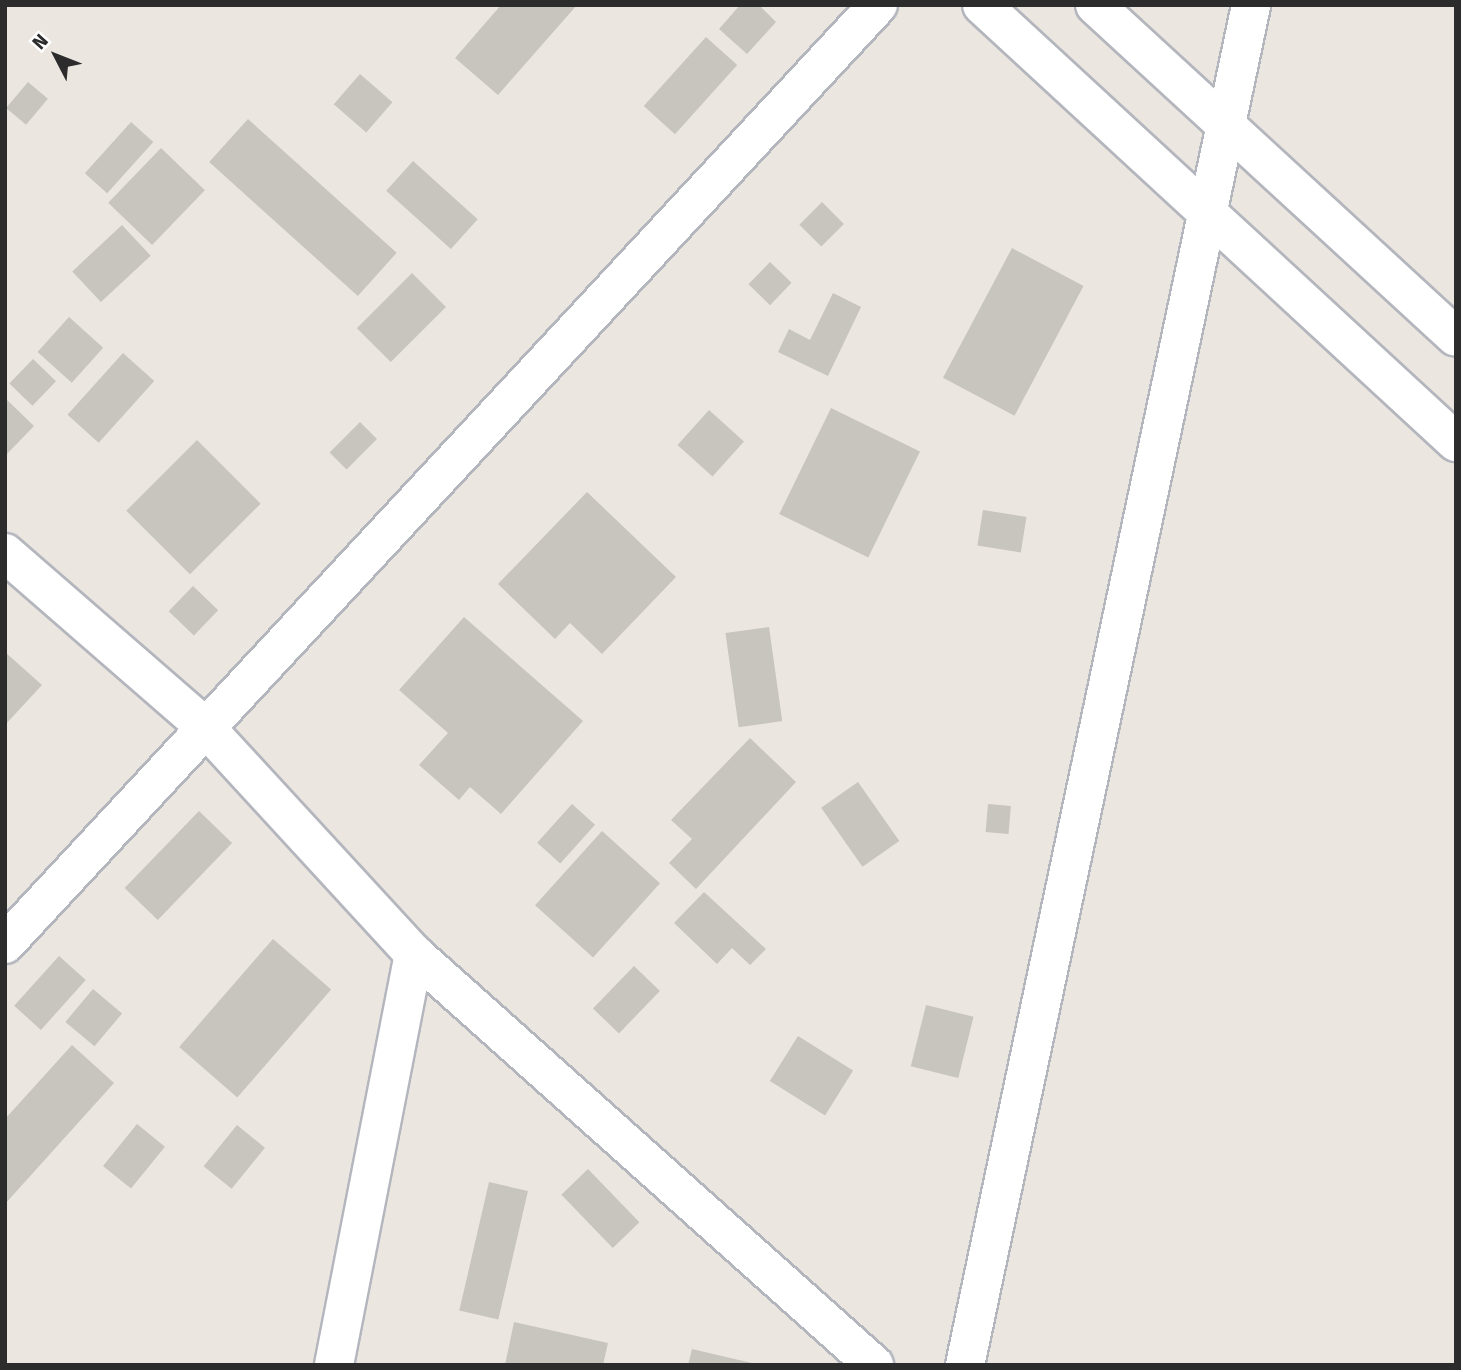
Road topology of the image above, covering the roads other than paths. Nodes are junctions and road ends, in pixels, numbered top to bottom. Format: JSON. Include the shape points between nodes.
{"nodes":[{"id":1,"x":878,"y":5,"type":"edge"},
{"id":2,"x":982,"y":5,"type":"edge"},
{"id":3,"x":1095,"y":5,"type":"edge"},
{"id":4,"x":1251,"y":5,"type":"edge"},
{"id":5,"x":1226,"y":125,"type":"junction"},
{"id":6,"x":1209,"y":212,"type":"junction"},
{"id":7,"x":1456,"y":337,"type":"edge"},
{"id":8,"x":1456,"y":442,"type":"edge"},
{"id":9,"x":5,"y":553,"type":"edge"},
{"id":10,"x":206,"y":728,"type":"junction"},
{"id":11,"x":5,"y":944,"type":"edge"},
{"id":12,"x":414,"y":954,"type":"junction"},
{"id":13,"x":334,"y":1365,"type":"edge"},
{"id":14,"x":874,"y":1365,"type":"edge"},
{"id":15,"x":965,"y":1365,"type":"edge"}],
"edges":[{"from":1,"to":10,"type":"street"},
{"from":2,"to":6,"type":"street"},
{"from":3,"to":5,"type":"street"},
{"from":4,"to":5,"type":"street"},
{"from":5,"to":6,"type":"street"},
{"from":5,"to":7,"type":"street"},
{"from":6,"to":8,"type":"street"},
{"from":6,"to":15,"type":"street"},
{"from":9,"to":10,"type":"street"},
{"from":10,"to":11,"type":"street"},
{"from":10,"to":12,"type":"street"},
{"from":12,"to":13,"type":"street"},
{"from":12,"to":14,"type":"street"}]}
